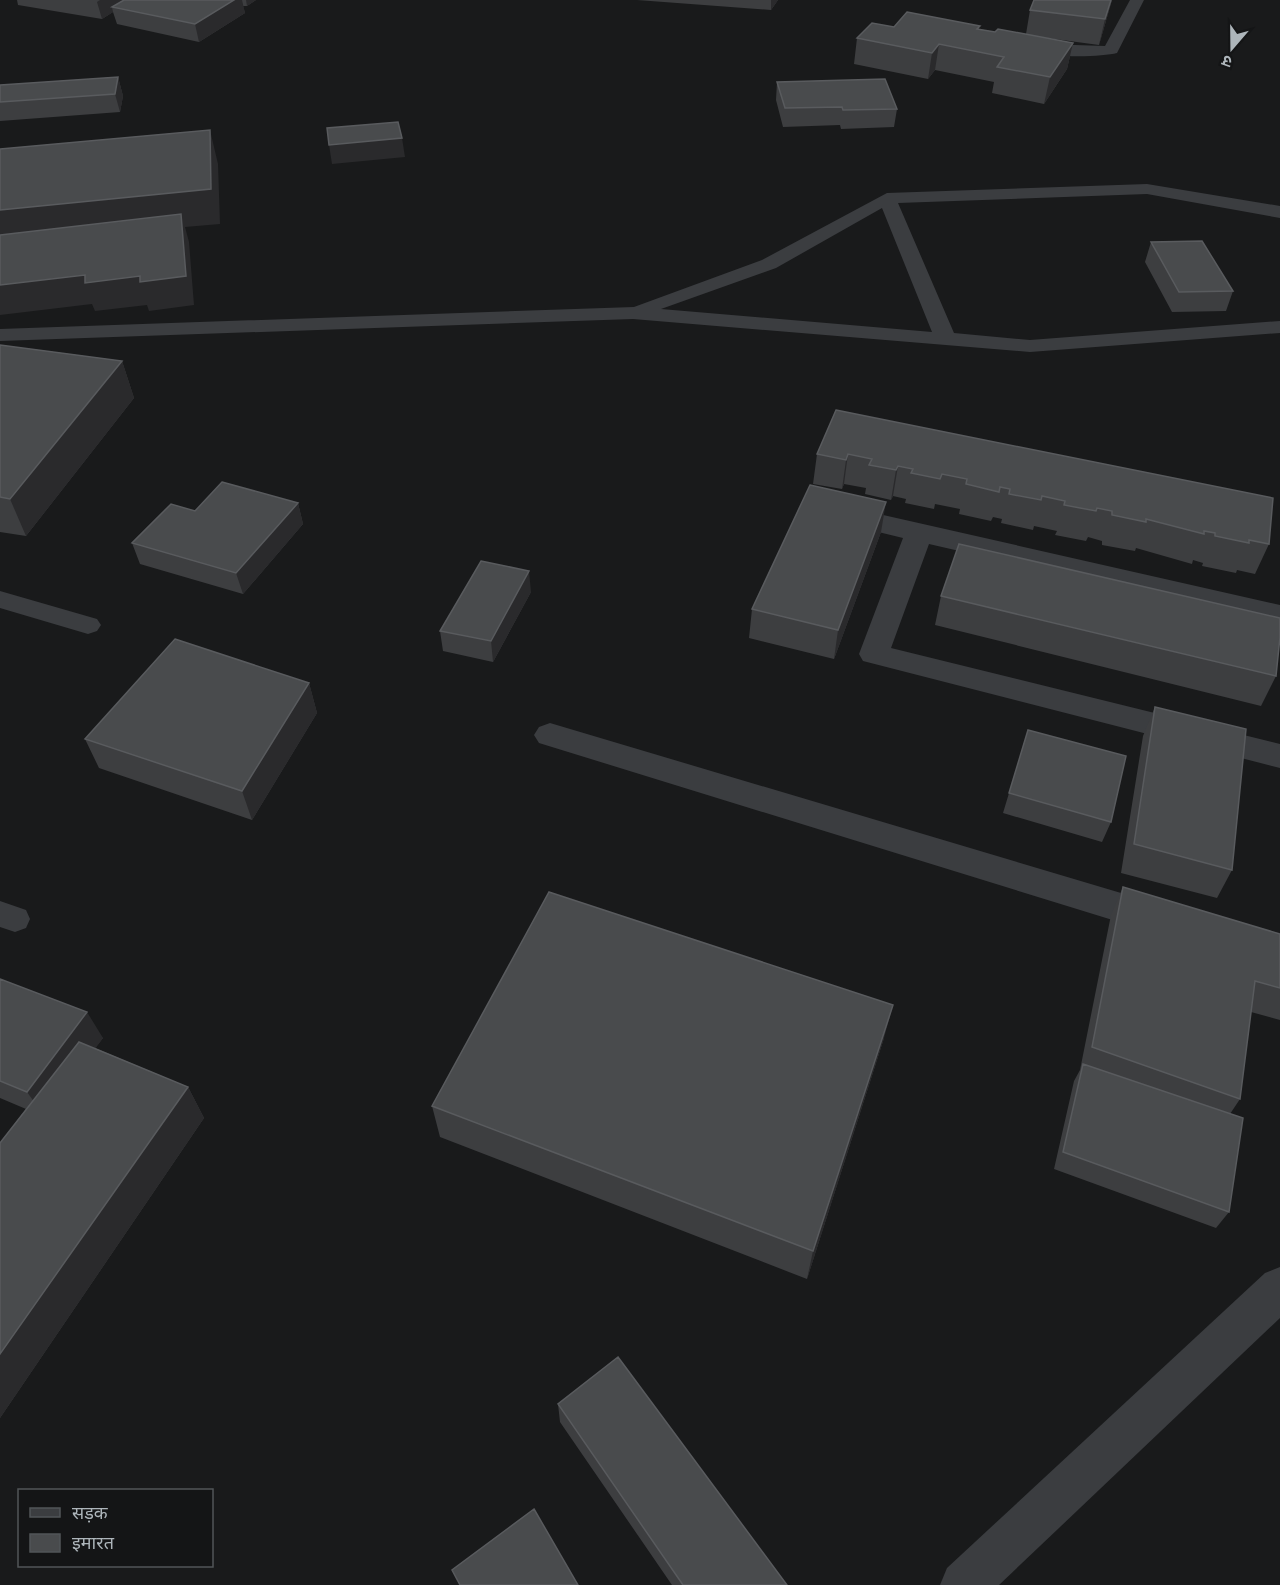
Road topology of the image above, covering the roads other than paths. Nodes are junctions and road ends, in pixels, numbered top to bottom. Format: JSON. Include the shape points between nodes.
{"nodes":[{"id":1,"x":1137,"y":0,"type":"edge"},
{"id":2,"x":1045,"y":49,"type":"edge"},
{"id":3,"x":887,"y":198,"type":"junction"},
{"id":4,"x":1280,"y":212,"type":"edge"},
{"id":5,"x":633,"y":313,"type":"junction"},
{"id":6,"x":1280,"y":327,"type":"edge"},
{"id":7,"x":0,"y":335,"type":"edge"},
{"id":8,"x":945,"y":340,"type":"junction"},
{"id":9,"x":810,"y":507,"type":"edge"},
{"id":10,"x":919,"y":532,"type":"junction"},
{"id":11,"x":0,"y":599,"type":"edge"},
{"id":12,"x":1280,"y":615,"type":"edge"},
{"id":13,"x":88,"y":625,"type":"dead end"},
{"id":14,"x":550,"y":735,"type":"dead end"},
{"id":15,"x":1280,"y":756,"type":"edge"},
{"id":16,"x":1189,"y":928,"type":"edge"},
{"id":17,"x":1280,"y":1288,"type":"edge"},
{"id":18,"x":964,"y":1585,"type":"edge"}],
"edges":[{"from":1,"to":2,"type":"lane","via":[[1111,50]]},
{"from":3,"to":4,"type":"lane","via":[[1147,189]]},
{"from":3,"to":5,"type":"lane","via":[[770,264]]},
{"from":3,"to":8,"type":"lane"},
{"from":5,"to":7,"type":"lane"},
{"from":5,"to":8,"type":"lane"},
{"from":6,"to":8,"type":"lane","via":[[1030,346]]},
{"from":9,"to":10,"type":"street"},
{"from":10,"to":12,"type":"street"},
{"from":10,"to":15,"type":"street","via":[[874,654]]},
{"from":11,"to":13,"type":"lane"},
{"from":14,"to":16,"type":"street"},
{"from":17,"to":18,"type":"street"}]}
